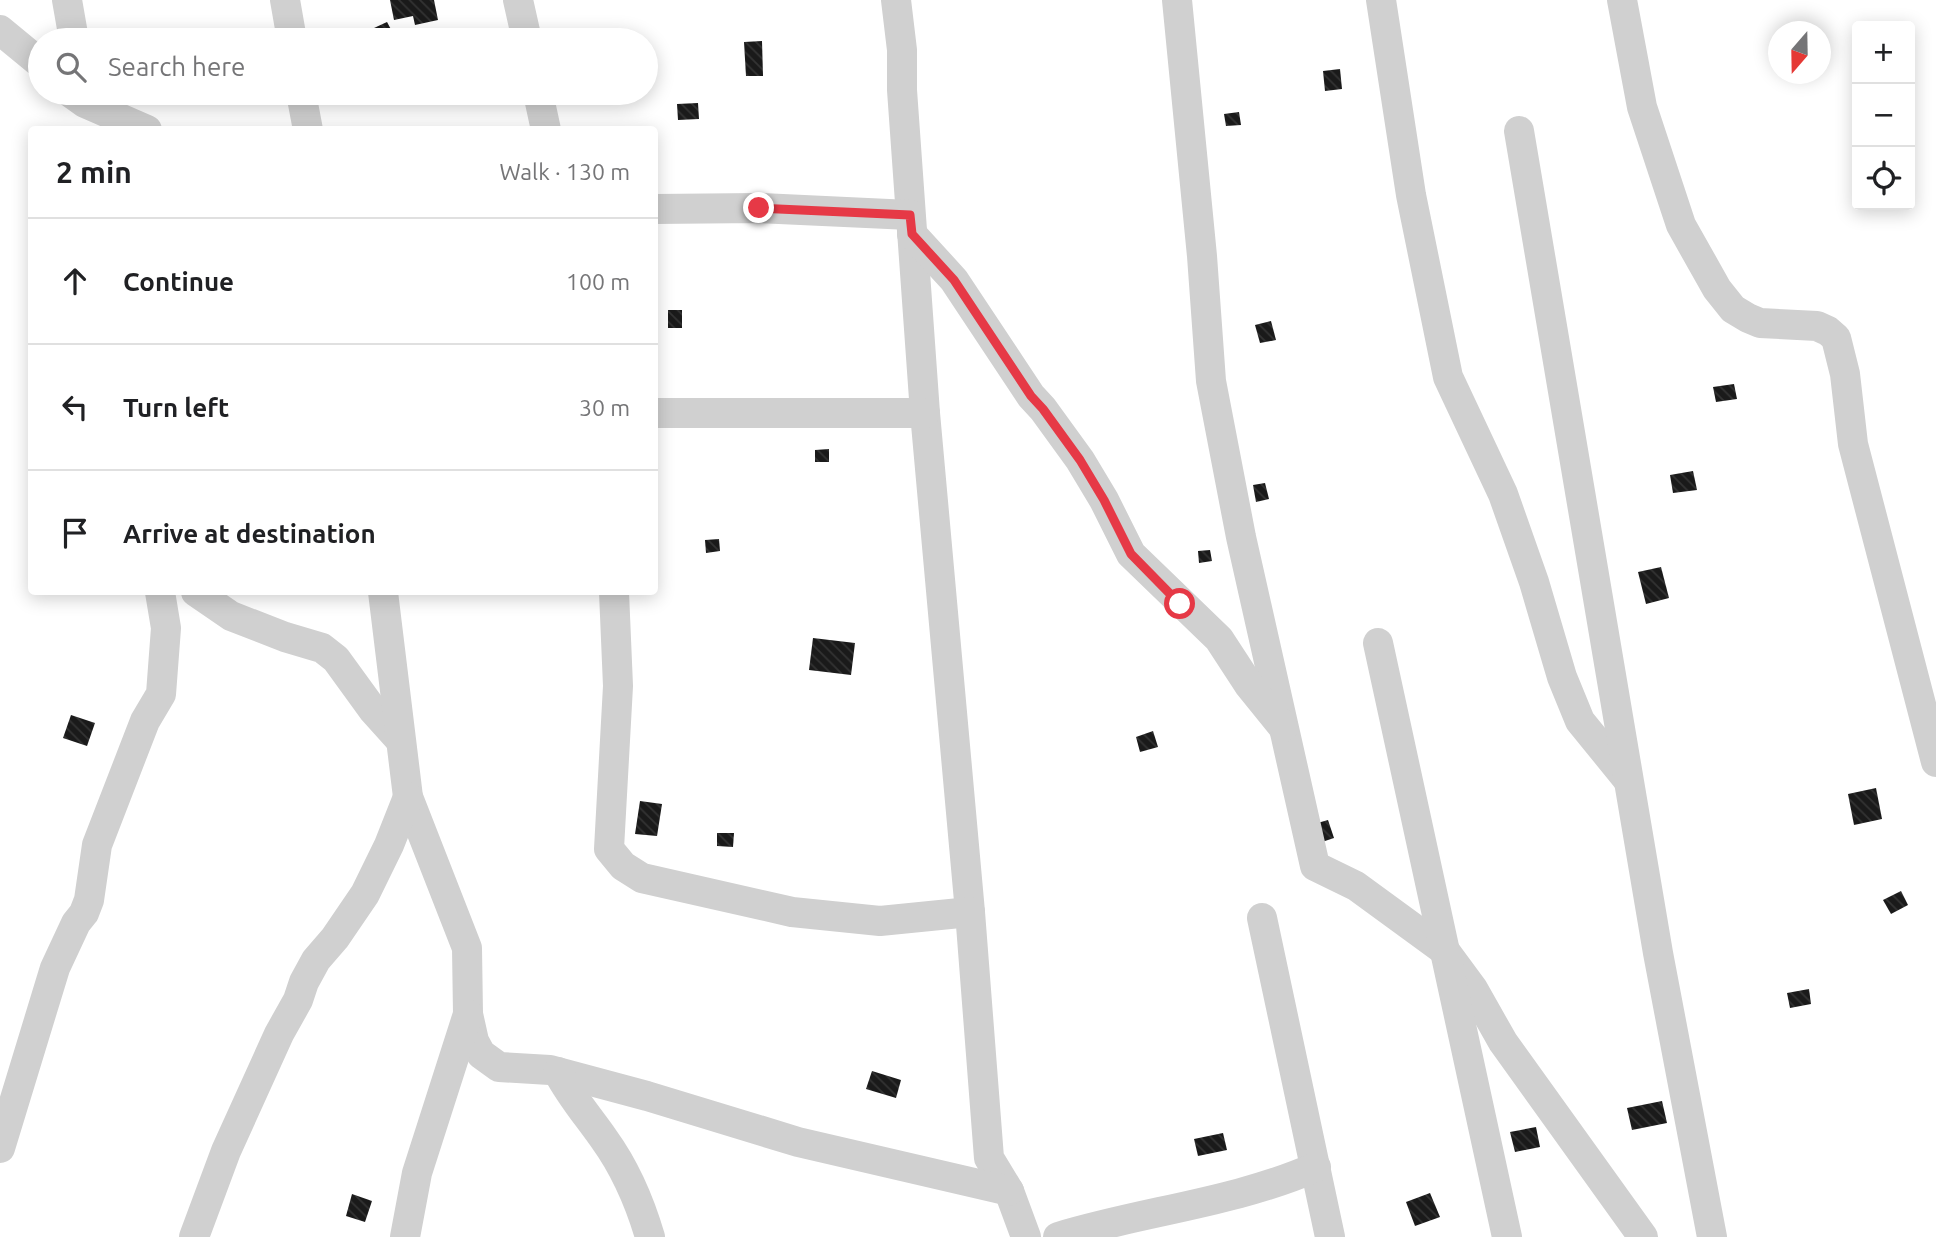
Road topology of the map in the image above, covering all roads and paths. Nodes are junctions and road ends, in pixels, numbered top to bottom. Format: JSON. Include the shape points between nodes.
{"nodes":[{"id":1,"x":67,"y":0,"type":"edge"},
{"id":2,"x":285,"y":0,"type":"edge"},
{"id":3,"x":518,"y":0,"type":"edge"},
{"id":4,"x":896,"y":0,"type":"edge"},
{"id":5,"x":1177,"y":0,"type":"edge"},
{"id":6,"x":1381,"y":0,"type":"edge"},
{"id":7,"x":1622,"y":0,"type":"edge"},
{"id":8,"x":72,"y":28,"type":"edge"},
{"id":9,"x":290,"y":28,"type":"edge"},
{"id":10,"x":524,"y":28,"type":"edge"},
{"id":11,"x":0,"y":30,"type":"edge"},
{"id":12,"x":28,"y":54,"type":"edge"},
{"id":13,"x":84,"y":105,"type":"edge"},
{"id":14,"x":301,"y":105,"type":"edge"},
{"id":15,"x":541,"y":105,"type":"edge"},
{"id":16,"x":137,"y":126,"type":"edge"},
{"id":17,"x":300,"y":126,"type":"edge"},
{"id":18,"x":545,"y":126,"type":"edge"},
{"id":19,"x":1518,"y":131,"type":"dead end"},
{"id":20,"x":658,"y":209,"type":"edge"},
{"id":21,"x":911,"y":224,"type":"junction"},
{"id":22,"x":925,"y":412,"type":"junction"},
{"id":23,"x":658,"y":413,"type":"edge"},
{"id":24,"x":160,"y":595,"type":"edge"},
{"id":25,"x":200,"y":595,"type":"edge"},
{"id":26,"x":383,"y":595,"type":"edge"},
{"id":27,"x":614,"y":595,"type":"edge"},
{"id":28,"x":1378,"y":643,"type":"dead end"},
{"id":29,"x":1285,"y":730,"type":"junction"},
{"id":30,"x":400,"y":740,"type":"junction"},
{"id":31,"x":1936,"y":762,"type":"edge"},
{"id":32,"x":1629,"y":780,"type":"junction"},
{"id":33,"x":408,"y":797,"type":"junction"},
{"id":34,"x":970,"y":912,"type":"junction"},
{"id":35,"x":1262,"y":918,"type":"dead end"},
{"id":36,"x":1445,"y":951,"type":"junction"},
{"id":37,"x":468,"y":1014,"type":"junction"},
{"id":38,"x":558,"y":1072,"type":"junction"},
{"id":39,"x":0,"y":1148,"type":"edge"},
{"id":40,"x":1316,"y":1167,"type":"junction"},
{"id":41,"x":1009,"y":1191,"type":"junction"},
{"id":42,"x":194,"y":1237,"type":"edge"},
{"id":43,"x":405,"y":1237,"type":"edge"},
{"id":44,"x":650,"y":1237,"type":"edge"},
{"id":45,"x":1026,"y":1237,"type":"edge"},
{"id":46,"x":1058,"y":1237,"type":"edge"},
{"id":47,"x":1330,"y":1237,"type":"edge"},
{"id":48,"x":1507,"y":1237,"type":"edge"},
{"id":49,"x":1643,"y":1237,"type":"edge"},
{"id":50,"x":1712,"y":1237,"type":"edge"}],
"edges":[{"from":1,"to":8,"type":"street"},
{"from":2,"to":9,"type":"street"},
{"from":3,"to":10,"type":"street"},
{"from":4,"to":21,"type":"street"},
{"from":5,"to":29,"type":"street","via":[[1211,380]]},
{"from":6,"to":32,"type":"street","via":[[1411,195],[1448,377],[1503,494],[1580,721]]},
{"from":7,"to":31,"type":"street","via":[[1642,107],[1681,225],[1717,289],[1733,309],[1760,323],[1817,326],[1836,338],[1853,444]]},
{"from":11,"to":12,"type":"street"},
{"from":13,"to":16,"type":"street"},
{"from":14,"to":17,"type":"street"},
{"from":15,"to":18,"type":"street"},
{"from":19,"to":32,"type":"street"},
{"from":20,"to":21,"type":"street","via":[[759,208]]},
{"from":21,"to":22,"type":"street"},
{"from":21,"to":29,"type":"street","via":[[1080,460],[1131,554],[1219,639]]},
{"from":22,"to":23,"type":"street"},
{"from":22,"to":34,"type":"street"},
{"from":24,"to":39,"type":"street","via":[[166,628],[161,694],[145,720],[97,845],[89,900],[55,968]]},
{"from":25,"to":30,"type":"street","via":[[231,616],[322,648],[336,659]]},
{"from":26,"to":30,"type":"street"},
{"from":27,"to":34,"type":"street","via":[[618,685],[609,849],[622,866],[642,878],[792,912],[880,921]]},
{"from":28,"to":36,"type":"street"},
{"from":29,"to":36,"type":"street","via":[[1315,866],[1356,886]]},
{"from":30,"to":33,"type":"street"},
{"from":32,"to":50,"type":"street"},
{"from":33,"to":37,"type":"street","via":[[467,948]]},
{"from":33,"to":42,"type":"street","via":[[365,894],[304,982],[226,1151]]},
{"from":34,"to":41,"type":"street","via":[[989,1158]]},
{"from":35,"to":40,"type":"street"},
{"from":36,"to":48,"type":"street"},
{"from":36,"to":49,"type":"street"},
{"from":37,"to":38,"type":"street","via":[[474,1041],[490,1062],[511,1069]]},
{"from":37,"to":43,"type":"street","via":[[417,1173]]},
{"from":38,"to":41,"type":"street","via":[[798,1142]]},
{"from":38,"to":44,"type":"street","via":[[612,1152],[639,1201]]},
{"from":40,"to":46,"type":"street","via":[[1249,1192]]},
{"from":40,"to":47,"type":"street"},
{"from":41,"to":45,"type":"street"}]}
